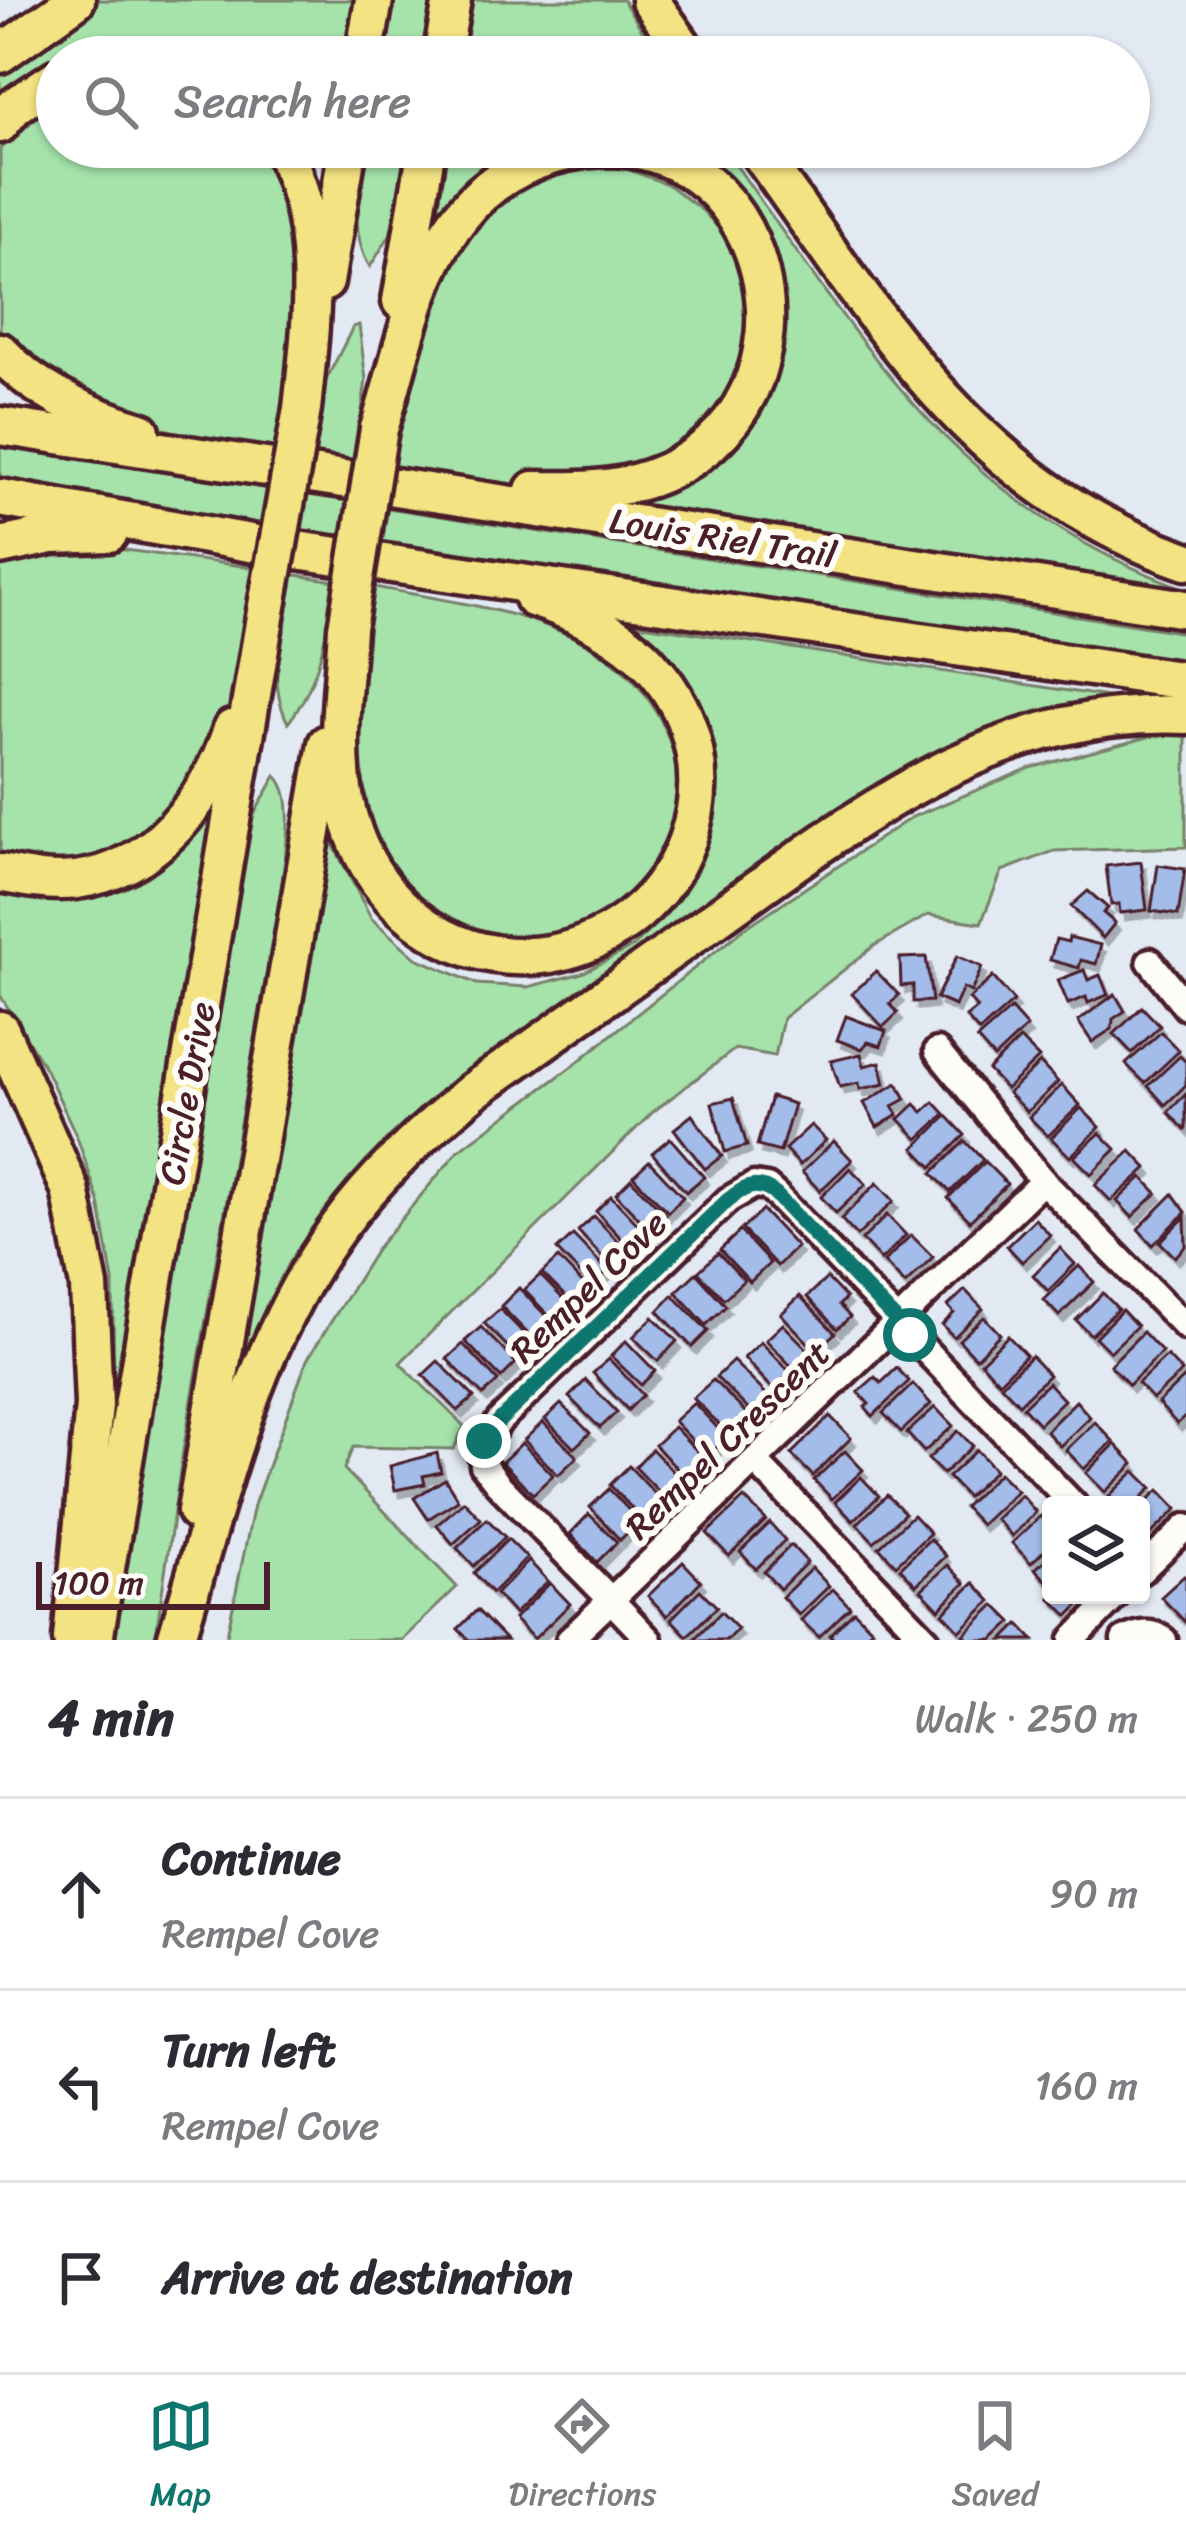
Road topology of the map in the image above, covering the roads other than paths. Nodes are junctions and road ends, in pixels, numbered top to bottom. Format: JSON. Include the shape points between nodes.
{"nodes":[{"id":1,"x":76,"y":0,"type":"edge"},
{"id":2,"x":374,"y":0,"type":"edge"},
{"id":3,"x":452,"y":0,"type":"edge"},
{"id":4,"x":650,"y":0,"type":"edge"},
{"id":5,"x":368,"y":36,"type":"edge"},
{"id":6,"x":446,"y":36,"type":"edge"},
{"id":7,"x":675,"y":36,"type":"edge"},
{"id":8,"x":0,"y":54,"type":"edge"},
{"id":9,"x":36,"y":92,"type":"edge"},
{"id":10,"x":0,"y":124,"type":"edge"},
{"id":11,"x":291,"y":168,"type":"edge"},
{"id":12,"x":344,"y":168,"type":"edge"},
{"id":13,"x":423,"y":168,"type":"edge"},
{"id":14,"x":522,"y":168,"type":"edge"},
{"id":15,"x":684,"y":168,"type":"edge"},
{"id":16,"x":770,"y":168,"type":"edge"},
{"id":17,"x":0,"y":352,"type":"edge"},
{"id":18,"x":302,"y":409,"type":"junction"},
{"id":19,"x":0,"y":425,"type":"edge"},
{"id":20,"x":379,"y":429,"type":"junction"},
{"id":21,"x":259,"y":466,"type":"junction"},
{"id":22,"x":335,"y":477,"type":"junction"},
{"id":23,"x":0,"y":498,"type":"edge"},
{"id":24,"x":256,"y":544,"type":"junction"},
{"id":25,"x":0,"y":546,"type":"edge"},
{"id":26,"x":1186,"y":561,"type":"edge"},
{"id":27,"x":455,"y":574,"type":"junction"},
{"id":28,"x":1186,"y":609,"type":"edge"},
{"id":29,"x":265,"y":623,"type":"junction"},
{"id":30,"x":347,"y":628,"type":"junction"},
{"id":31,"x":1186,"y":681,"type":"edge"},
{"id":32,"x":1186,"y":715,"type":"edge"},
{"id":33,"x":0,"y":873,"type":"edge"},
{"id":34,"x":1150,"y":961,"type":"dead end"},
{"id":35,"x":1186,"y":1006,"type":"edge"},
{"id":36,"x":0,"y":1030,"type":"edge"},
{"id":37,"x":937,"y":1051,"type":"dead end"},
{"id":38,"x":1042,"y":1181,"type":"junction"},
{"id":39,"x":899,"y":1323,"type":"junction"},
{"id":40,"x":1186,"y":1327,"type":"edge"},
{"id":41,"x":755,"y":1461,"type":"junction"},
{"id":42,"x":1065,"y":1496,"type":"edge"},
{"id":43,"x":1186,"y":1526,"type":"edge"},
{"id":44,"x":1150,"y":1561,"type":"edge"},
{"id":45,"x":611,"y":1600,"type":"junction"},
{"id":46,"x":1108,"y":1604,"type":"edge"},
{"id":47,"x":72,"y":1640,"type":"edge"},
{"id":48,"x":94,"y":1640,"type":"edge"},
{"id":49,"x":176,"y":1640,"type":"edge"},
{"id":50,"x":569,"y":1640,"type":"edge"},
{"id":51,"x":649,"y":1640,"type":"edge"},
{"id":52,"x":927,"y":1640,"type":"edge"},
{"id":53,"x":1073,"y":1640,"type":"edge"},
{"id":54,"x":1124,"y":1640,"type":"edge"},
{"id":55,"x":1164,"y":1640,"type":"edge"}],
"edges":[{"from":1,"to":8,"type":"highway"},
{"from":2,"to":5,"type":"highway"},
{"from":3,"to":6,"type":"highway"},
{"from":4,"to":7,"type":"highway"},
{"from":9,"to":10,"type":"highway"},
{"from":11,"to":18,"type":"highway","via":[[310,245]]},
{"from":12,"to":18,"type":"highway"},
{"from":13,"to":20,"type":"highway"},
{"from":14,"to":20,"type":"highway","via":[[481,194],[444,242]]},
{"from":15,"to":22,"type":"highway","via":[[722,196],[750,238],[765,290],[756,376],[728,427],[682,462],[631,483],[574,491]]},
{"from":16,"to":26,"type":"highway","via":[[902,353],[965,425],[1060,501]]},
{"from":17,"to":21,"type":"highway","via":[[87,413]]},
{"from":18,"to":29,"type":"highway","name":"Circle Drive","bridge":true},
{"from":19,"to":21,"type":"highway"},
{"from":20,"to":30,"type":"highway","bridge":true},
{"from":21,"to":22,"type":"highway","name":"Louis Riel Trail"},
{"from":22,"to":28,"type":"highway","name":"Louis Riel Trail"},
{"from":23,"to":24,"type":"highway"},
{"from":24,"to":25,"type":"highway","via":[[86,532]]},
{"from":24,"to":27,"type":"highway"},
{"from":27,"to":30,"type":"highway","via":[[545,602],[629,645],[681,711],[697,772],[692,826],[656,896],[615,932],[566,951],[510,956],[454,942],[388,896],[360,852],[345,802]]},
{"from":27,"to":31,"type":"highway","name":"Louis Riel Trail"},
{"from":29,"to":33,"type":"highway","via":[[224,751],[176,827],[101,874],[52,881]]},
{"from":29,"to":48,"type":"highway","name":"Circle Drive"},
{"from":30,"to":49,"type":"highway"},
{"from":32,"to":49,"type":"highway","via":[[1040,733],[887,798],[426,1131],[337,1229],[286,1316],[232,1455]]},
{"from":34,"to":35,"type":"street"},
{"from":36,"to":47,"type":"highway","via":[[70,1190],[89,1286],[94,1405]]},
{"from":37,"to":38,"type":"street"},
{"from":38,"to":39,"type":"street","name":"Rempel Crescent"},
{"from":38,"to":40,"type":"street"},
{"from":39,"to":41,"type":"street","name":"Rempel Crescent"},
{"from":39,"to":42,"type":"street"},
{"from":39,"to":45,"type":"street","name":"Rempel Cove","via":[[766,1187],[728,1200],[500,1420],[481,1448],[498,1484]]},
{"from":41,"to":45,"type":"street","name":"Rempel Crescent"},
{"from":41,"to":52,"type":"street"},
{"from":43,"to":44,"type":"street"},
{"from":45,"to":50,"type":"street","name":"Rempel Crescent"},
{"from":45,"to":51,"type":"street"},
{"from":46,"to":53,"type":"street"},
{"from":54,"to":55,"type":"street","via":[[1142,1633]]}]}
